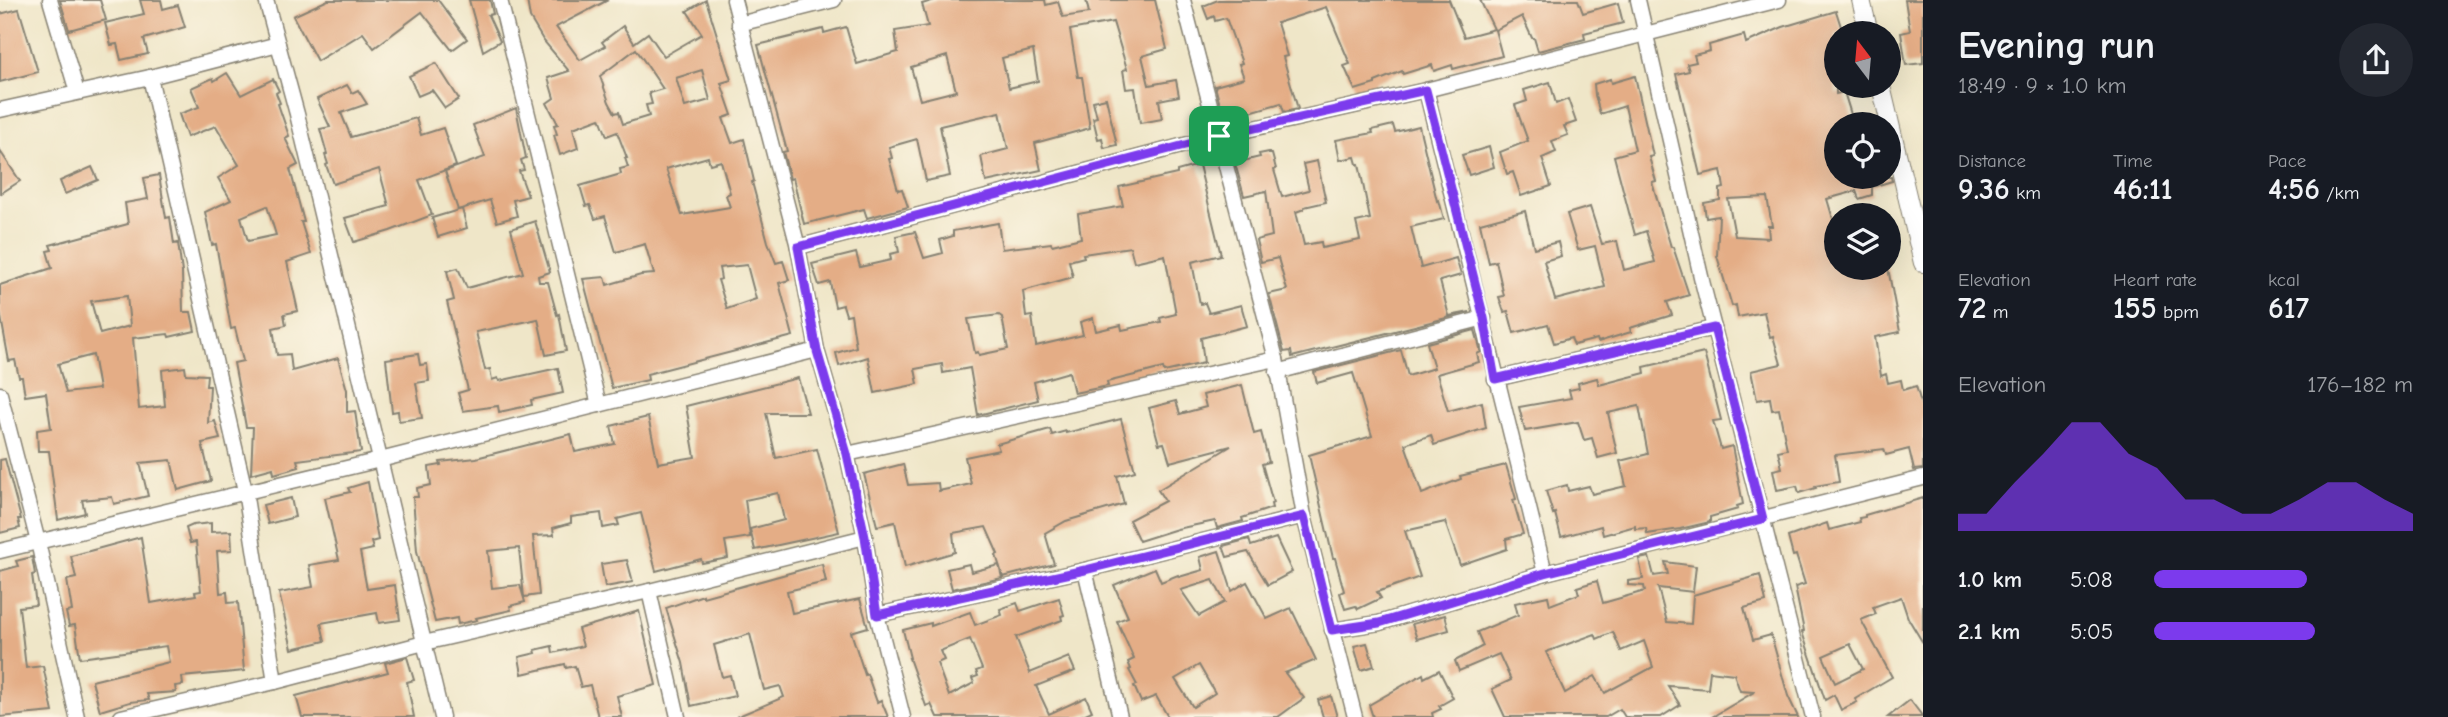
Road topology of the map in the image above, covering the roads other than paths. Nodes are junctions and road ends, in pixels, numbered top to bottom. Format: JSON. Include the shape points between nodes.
{"nodes":[{"id":1,"x":50,"y":0,"type":"edge"},
{"id":2,"x":266,"y":0,"type":"edge"},
{"id":3,"x":500,"y":0,"type":"edge"},
{"id":4,"x":734,"y":0,"type":"edge"},
{"id":5,"x":834,"y":0,"type":"edge"},
{"id":6,"x":1183,"y":0,"type":"edge"},
{"id":7,"x":1638,"y":0,"type":"edge"},
{"id":8,"x":1779,"y":0,"type":"edge"},
{"id":9,"x":1861,"y":0,"type":"edge"},
{"id":10,"x":1866,"y":21,"type":"edge"},
{"id":11,"x":739,"y":24,"type":"junction"},
{"id":12,"x":1647,"y":34,"type":"junction"},
{"id":13,"x":278,"y":44,"type":"junction"},
{"id":14,"x":150,"y":77,"type":"junction"},
{"id":15,"x":1426,"y":90,"type":"junction"},
{"id":16,"x":77,"y":92,"type":"junction"},
{"id":17,"x":1884,"y":98,"type":"edge"},
{"id":18,"x":0,"y":110,"type":"edge"},
{"id":19,"x":1219,"y":136,"type":"junction"},
{"id":20,"x":798,"y":247,"type":"junction"},
{"id":21,"x":1923,"y":263,"type":"edge"},
{"id":22,"x":1484,"y":318,"type":"junction"},
{"id":23,"x":1714,"y":328,"type":"junction"},
{"id":24,"x":817,"y":351,"type":"junction"},
{"id":25,"x":1276,"y":365,"type":"junction"},
{"id":26,"x":1495,"y":379,"type":"junction"},
{"id":27,"x":0,"y":394,"type":"edge"},
{"id":28,"x":600,"y":405,"type":"junction"},
{"id":29,"x":847,"y":454,"type":"junction"},
{"id":30,"x":380,"y":460,"type":"junction"},
{"id":31,"x":1923,"y":478,"type":"edge"},
{"id":32,"x":245,"y":491,"type":"junction"},
{"id":33,"x":1304,"y":516,"type":"junction"},
{"id":34,"x":1763,"y":519,"type":"junction"},
{"id":35,"x":865,"y":537,"type":"junction"},
{"id":36,"x":38,"y":542,"type":"junction"},
{"id":37,"x":0,"y":551,"type":"edge"},
{"id":38,"x":1085,"y":570,"type":"junction"},
{"id":39,"x":1545,"y":573,"type":"junction"},
{"id":40,"x":649,"y":591,"type":"junction"},
{"id":41,"x":877,"y":615,"type":"junction"},
{"id":42,"x":1332,"y":630,"type":"junction"},
{"id":43,"x":424,"y":643,"type":"junction"},
{"id":44,"x":275,"y":682,"type":"junction"},
{"id":45,"x":77,"y":717,"type":"edge"},
{"id":46,"x":121,"y":717,"type":"edge"},
{"id":47,"x":442,"y":717,"type":"edge"},
{"id":48,"x":678,"y":717,"type":"edge"},
{"id":49,"x":903,"y":717,"type":"edge"},
{"id":50,"x":1120,"y":717,"type":"edge"},
{"id":51,"x":1355,"y":717,"type":"edge"},
{"id":52,"x":1813,"y":717,"type":"edge"}],
"edges":[{"from":1,"to":16,"type":"street"},
{"from":2,"to":13,"type":"street"},
{"from":3,"to":28,"type":"street"},
{"from":4,"to":11,"type":"street"},
{"from":5,"to":11,"type":"street"},
{"from":6,"to":19,"type":"street"},
{"from":7,"to":12,"type":"street"},
{"from":8,"to":12,"type":"street"},
{"from":9,"to":10,"type":"street"},
{"from":11,"to":20,"type":"street"},
{"from":12,"to":15,"type":"street"},
{"from":12,"to":23,"type":"street"},
{"from":13,"to":14,"type":"street"},
{"from":13,"to":30,"type":"street"},
{"from":14,"to":16,"type":"street"},
{"from":14,"to":32,"type":"street"},
{"from":15,"to":19,"type":"street"},
{"from":15,"to":22,"type":"street"},
{"from":16,"to":18,"type":"street"},
{"from":17,"to":21,"type":"street"},
{"from":19,"to":20,"type":"street"},
{"from":19,"to":25,"type":"street"},
{"from":20,"to":24,"type":"street"},
{"from":22,"to":25,"type":"street"},
{"from":22,"to":26,"type":"street"},
{"from":23,"to":26,"type":"street"},
{"from":23,"to":34,"type":"street"},
{"from":24,"to":28,"type":"street"},
{"from":24,"to":29,"type":"street"},
{"from":25,"to":29,"type":"street"},
{"from":25,"to":33,"type":"street"},
{"from":26,"to":39,"type":"street"},
{"from":27,"to":36,"type":"street"},
{"from":28,"to":30,"type":"street"},
{"from":29,"to":35,"type":"street"},
{"from":30,"to":32,"type":"street"},
{"from":30,"to":43,"type":"street"},
{"from":31,"to":34,"type":"street"},
{"from":32,"to":36,"type":"street"},
{"from":32,"to":44,"type":"street"},
{"from":33,"to":38,"type":"street"},
{"from":33,"to":42,"type":"street"},
{"from":34,"to":39,"type":"street"},
{"from":34,"to":52,"type":"street"},
{"from":35,"to":40,"type":"street"},
{"from":35,"to":41,"type":"street"},
{"from":36,"to":37,"type":"street"},
{"from":36,"to":45,"type":"street"},
{"from":38,"to":41,"type":"street"},
{"from":38,"to":50,"type":"street"},
{"from":39,"to":42,"type":"street","via":[[1379,623]]},
{"from":40,"to":43,"type":"street"},
{"from":40,"to":48,"type":"street"},
{"from":41,"to":49,"type":"street"},
{"from":42,"to":51,"type":"street"},
{"from":43,"to":44,"type":"street"},
{"from":43,"to":47,"type":"street"},
{"from":44,"to":46,"type":"street"}]}
